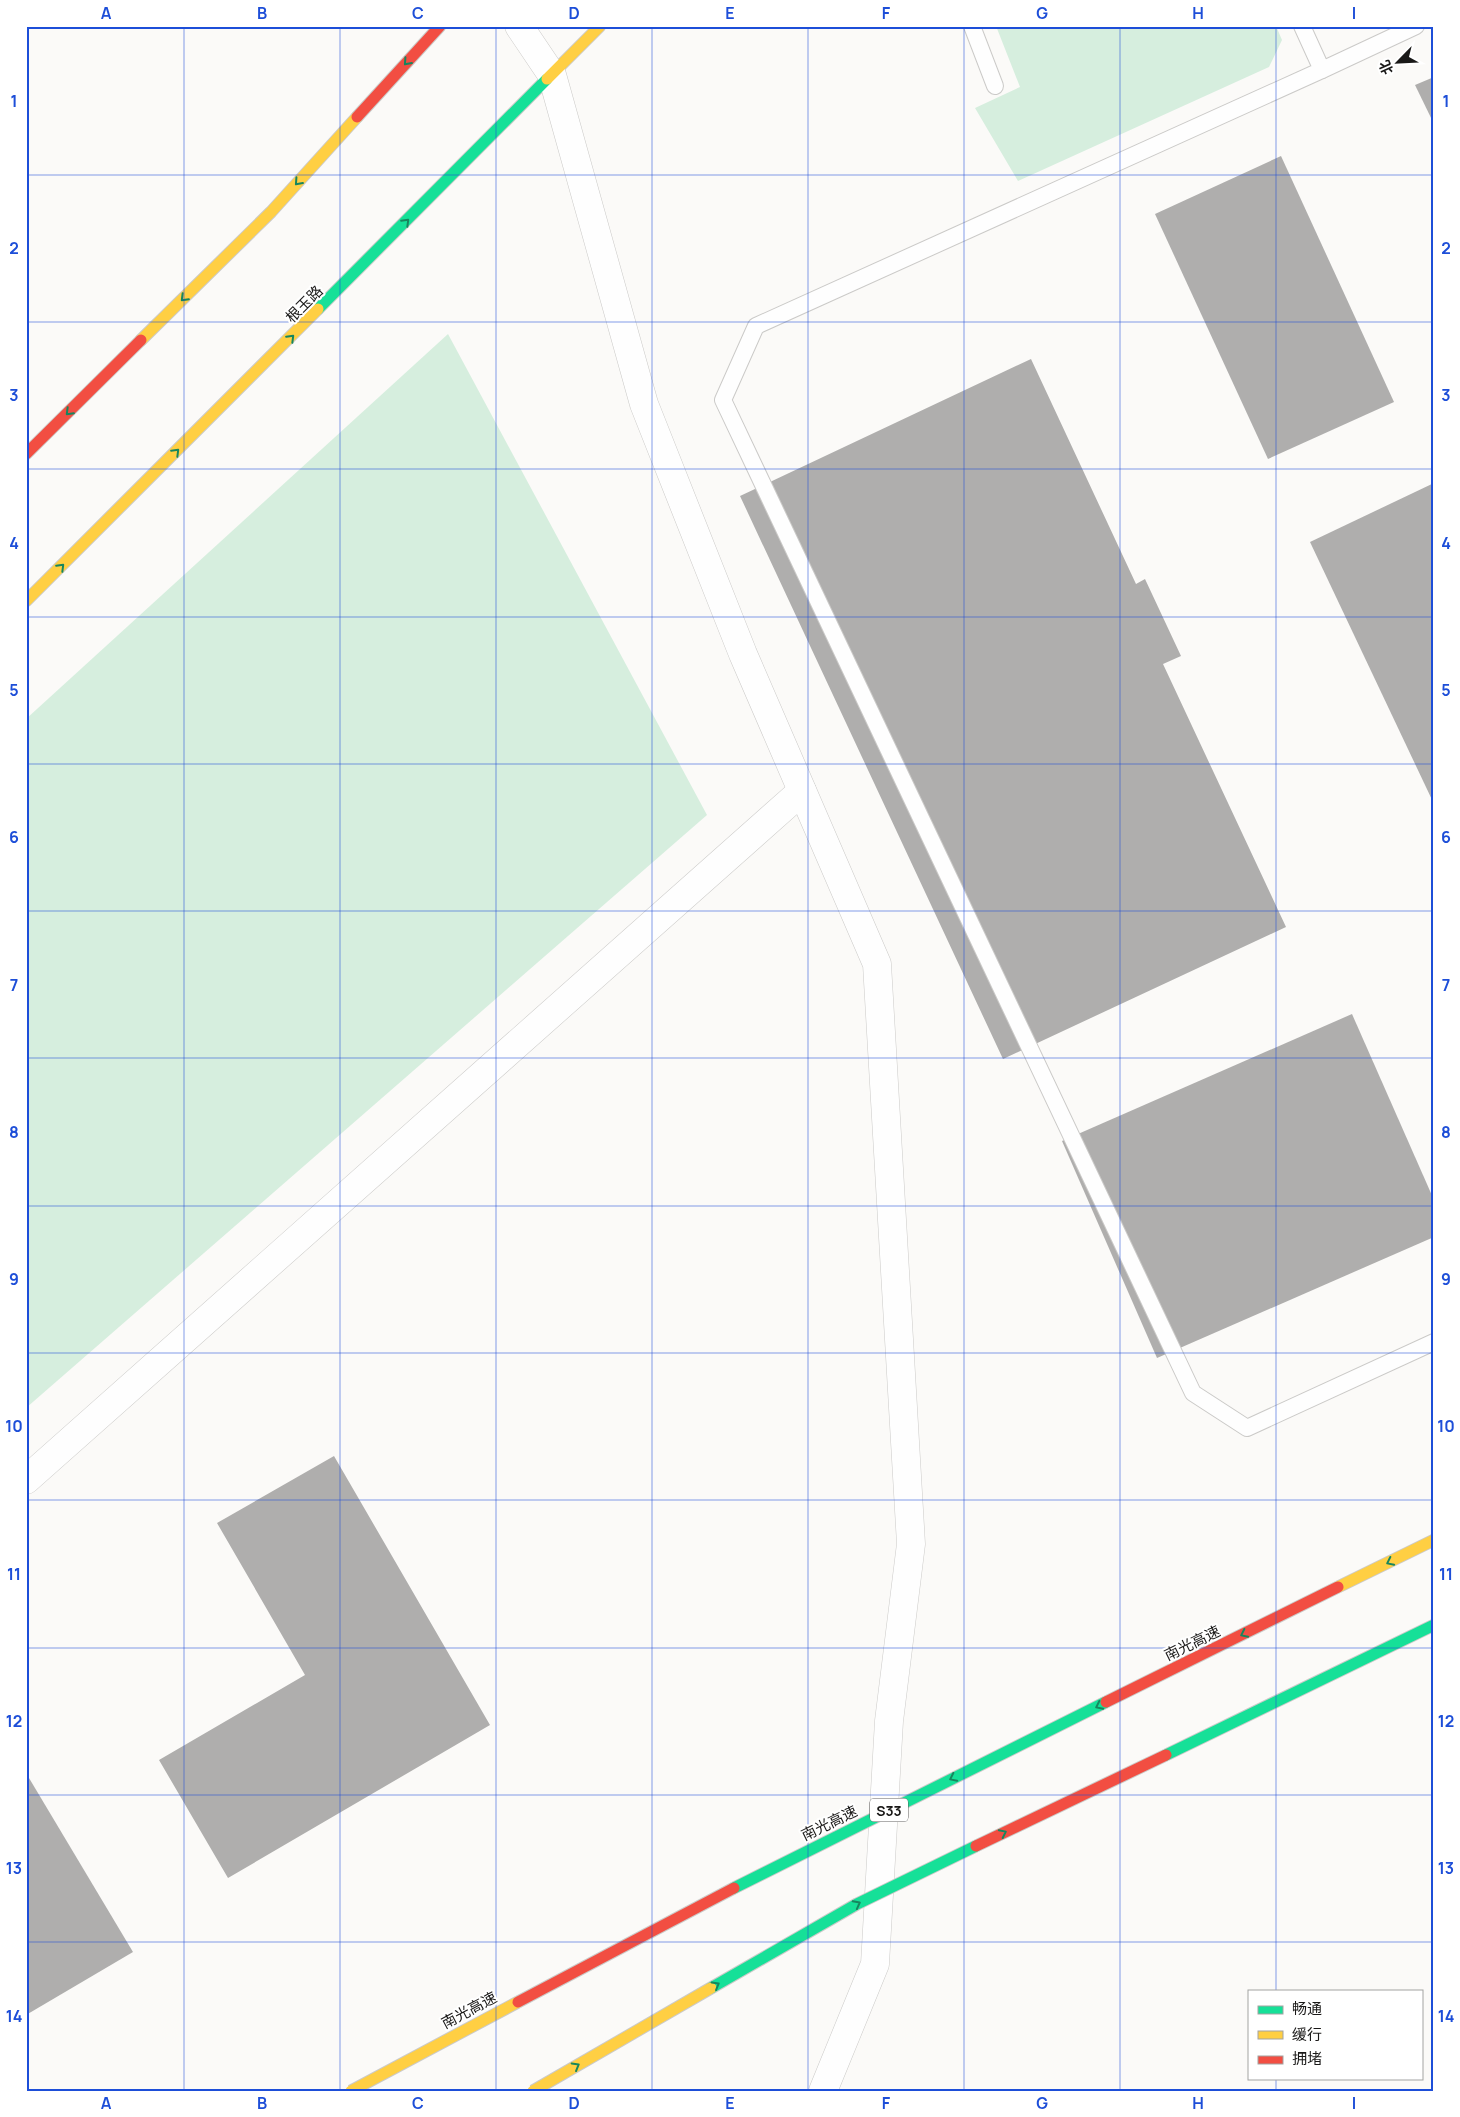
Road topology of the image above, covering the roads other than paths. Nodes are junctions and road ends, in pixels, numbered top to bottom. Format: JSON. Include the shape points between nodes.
{"nodes":[{"id":1,"x":440,"y":26,"type":"edge"},
{"id":2,"x":519,"y":26,"type":"edge"},
{"id":3,"x":600,"y":26,"type":"edge"},
{"id":4,"x":972,"y":26,"type":"edge"},
{"id":5,"x":1302,"y":26,"type":"edge"},
{"id":6,"x":1416,"y":26,"type":"edge"},
{"id":7,"x":1322,"y":70,"type":"junction"},
{"id":8,"x":552,"y":75,"type":"junction"},
{"id":9,"x":995,"y":86,"type":"dead end"},
{"id":10,"x":26,"y":454,"type":"edge"},
{"id":11,"x":26,"y":601,"type":"edge"},
{"id":12,"x":802,"y":791,"type":"junction"},
{"id":13,"x":1434,"y":1342,"type":"edge"},
{"id":14,"x":26,"y":1480,"type":"edge"},
{"id":15,"x":1434,"y":1540,"type":"edge"},
{"id":16,"x":1434,"y":1625,"type":"edge"},
{"id":17,"x":351,"y":2091,"type":"edge"},
{"id":18,"x":533,"y":2091,"type":"edge"},
{"id":19,"x":823,"y":2091,"type":"edge"}],
"edges":[{"from":1,"to":10,"type":"main road","one_way":true,"via":[[271,212]]},
{"from":2,"to":8,"type":"street"},
{"from":3,"to":8,"type":"main road","name":"根玉路"},
{"from":4,"to":9,"type":"lane"},
{"from":5,"to":7,"type":"lane"},
{"from":6,"to":7,"type":"lane"},
{"from":7,"to":13,"type":"lane","via":[[756,326],[723,400],[1193,1393],[1247,1428]]},
{"from":11,"to":8,"type":"main road","name":"根玉路","one_way":true},
{"from":8,"to":12,"type":"street","via":[[644,404],[743,654]]},
{"from":12,"to":14,"type":"street"},
{"from":12,"to":19,"type":"street","via":[[877,964],[910,1544],[889,1721],[875,1964]]},
{"from":15,"to":17,"type":"main road","name":"南光高速","number":"S33","one_way":true,"bridge":true,"via":[[786,1861]]},
{"from":18,"to":16,"type":"main road","one_way":true,"bridge":true,"via":[[857,1904]]}]}
